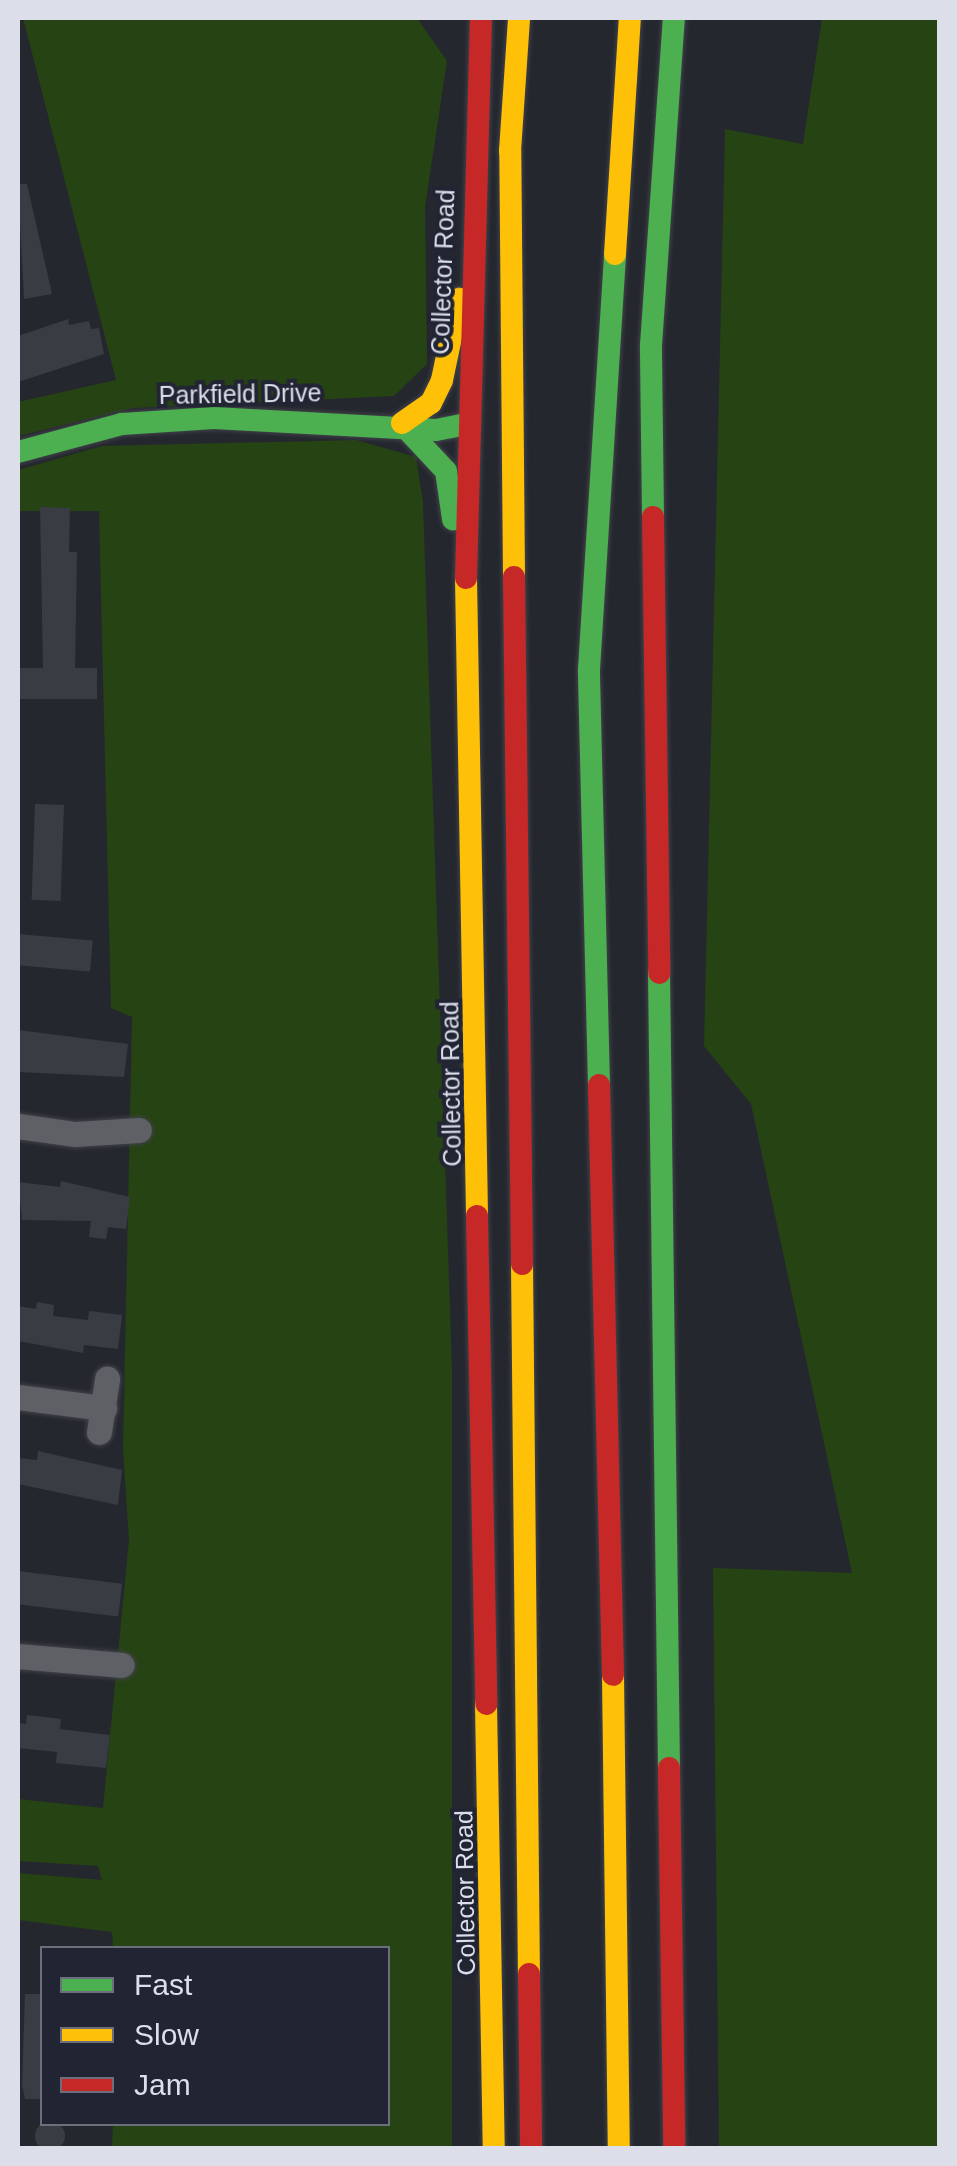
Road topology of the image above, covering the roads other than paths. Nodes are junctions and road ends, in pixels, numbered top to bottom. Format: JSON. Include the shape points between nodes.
{"nodes":[{"id":1,"x":481,"y":18,"type":"edge"},
{"id":2,"x":519,"y":18,"type":"edge"},
{"id":3,"x":630,"y":18,"type":"edge"},
{"id":4,"x":674,"y":18,"type":"edge"},
{"id":5,"x":510,"y":151,"type":"junction"},
{"id":6,"x":471,"y":240,"type":"junction"},
{"id":7,"x":402,"y":424,"type":"junction"},
{"id":8,"x":466,"y":424,"type":"junction"},
{"id":9,"x":18,"y":452,"type":"edge"},
{"id":10,"x":465,"y":602,"type":"junction"},
{"id":11,"x":18,"y":1126,"type":"edge"},
{"id":12,"x":139,"y":1130,"type":"dead end"},
{"id":13,"x":107,"y":1379,"type":"dead end"},
{"id":14,"x":18,"y":1396,"type":"edge"},
{"id":15,"x":18,"y":1656,"type":"edge"},
{"id":16,"x":122,"y":1665,"type":"dead end"},
{"id":17,"x":494,"y":2148,"type":"edge"},
{"id":18,"x":532,"y":2148,"type":"edge"},
{"id":19,"x":619,"y":2148,"type":"edge"},
{"id":20,"x":674,"y":2148,"type":"edge"}],
"edges":[{"from":1,"to":6,"type":"main road","name":"Collector Road"},
{"from":2,"to":5,"type":"main road"},
{"from":3,"to":19,"type":"main road","via":[[589,669],[622,2049]]},
{"from":4,"to":20,"type":"main road","via":[[651,345]]},
{"from":5,"to":8,"type":"main road","via":[[491,216],[488,389]]},
{"from":5,"to":18,"type":"main road"},
{"from":6,"to":7,"type":"main road","via":[[442,380],[431,403]]},
{"from":6,"to":8,"type":"main road","name":"Collector Road"},
{"from":7,"to":8,"type":"main road","name":"Parkfield Drive","via":[[436,430]]},
{"from":7,"to":9,"type":"main road","name":"Parkfield Drive","via":[[214,418],[122,424]]},
{"from":7,"to":10,"type":"main road","via":[[446,470]]},
{"from":8,"to":10,"type":"main road","name":"Collector Road"},
{"from":10,"to":17,"type":"main road","name":"Collector Road"},
{"from":11,"to":12,"type":"street","via":[[75,1134]]},
{"from":13,"to":14,"type":"street","via":[[102,1420]]},
{"from":15,"to":16,"type":"street"}]}
